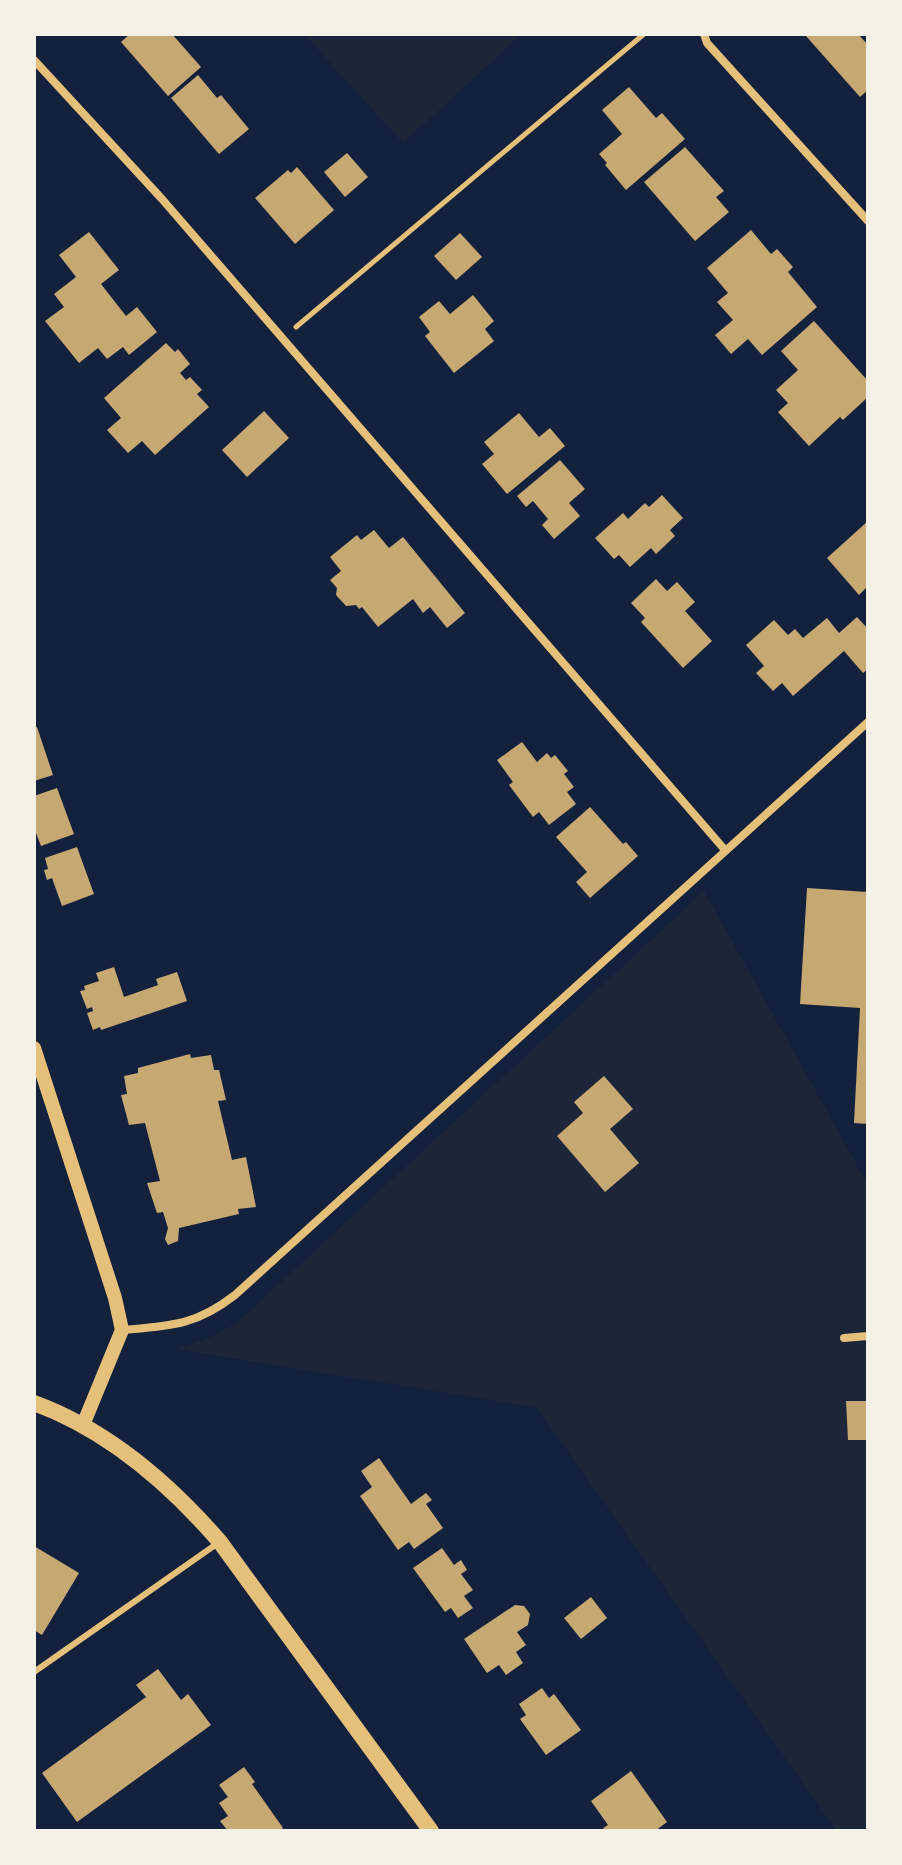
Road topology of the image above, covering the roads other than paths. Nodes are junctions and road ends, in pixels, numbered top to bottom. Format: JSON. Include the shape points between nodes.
{"nodes":[{"id":1,"x":704,"y":34,"type":"edge"},
{"id":2,"x":34,"y":60,"type":"edge"},
{"id":3,"x":868,"y":221,"type":"edge"},
{"id":4,"x":868,"y":722,"type":"edge"},
{"id":5,"x":725,"y":850,"type":"junction"},
{"id":6,"x":34,"y":1048,"type":"edge"},
{"id":7,"x":122,"y":1330,"type":"junction"},
{"id":8,"x":868,"y":1336,"type":"edge"},
{"id":9,"x":844,"y":1338,"type":"dead end"},
{"id":10,"x":34,"y":1403,"type":"edge"},
{"id":11,"x":83,"y":1425,"type":"junction"},
{"id":12,"x":220,"y":1542,"type":"junction"},
{"id":13,"x":34,"y":1672,"type":"edge"},
{"id":14,"x":431,"y":1831,"type":"edge"}],
"edges":[{"from":1,"to":3,"type":"street"},
{"from":2,"to":5,"type":"street","via":[[162,199]]},
{"from":4,"to":5,"type":"street"},
{"from":5,"to":7,"type":"street","via":[[235,1295],[207,1314],[173,1326]]},
{"from":6,"to":7,"type":"street"},
{"from":7,"to":11,"type":"street"},
{"from":8,"to":9,"type":"street"},
{"from":10,"to":11,"type":"main road"},
{"from":11,"to":12,"type":"main road","via":[[147,1469]]},
{"from":12,"to":13,"type":"lane"},
{"from":12,"to":14,"type":"main road"}]}
